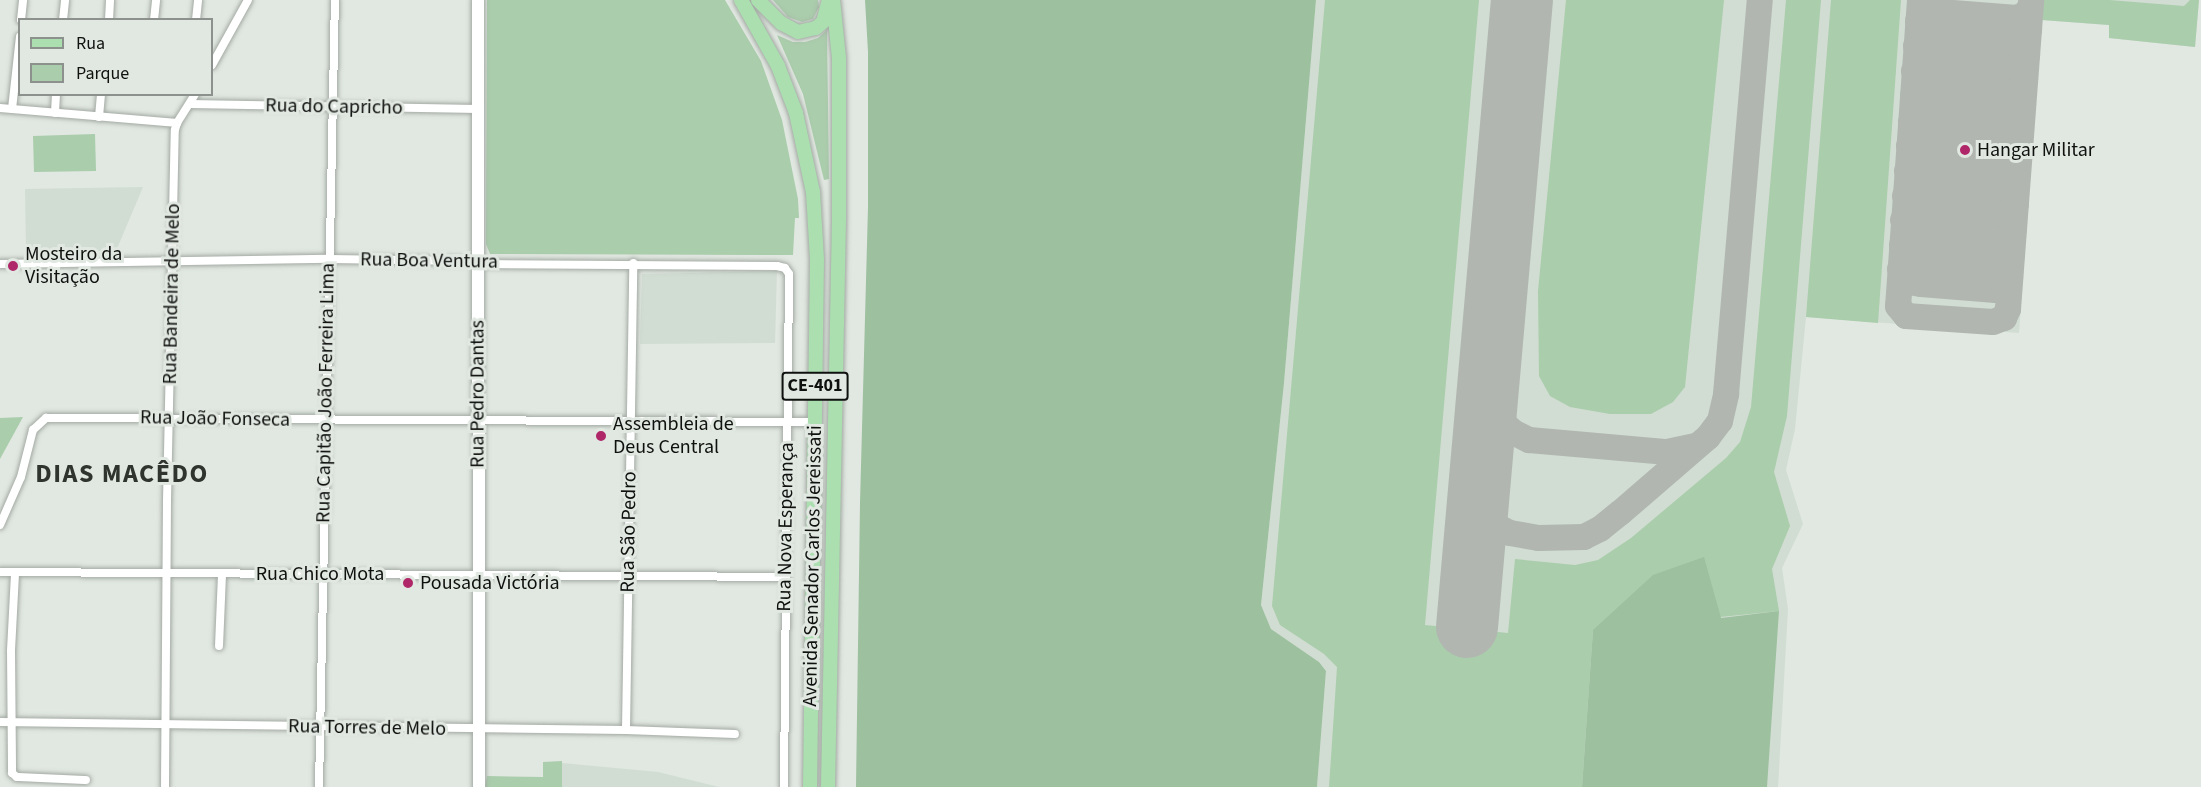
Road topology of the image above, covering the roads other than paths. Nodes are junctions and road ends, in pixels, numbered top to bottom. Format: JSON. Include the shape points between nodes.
{"nodes":[{"id":1,"x":23,"y":0,"type":"edge"},
{"id":2,"x":65,"y":0,"type":"edge"},
{"id":3,"x":110,"y":0,"type":"edge"},
{"id":4,"x":156,"y":0,"type":"edge"},
{"id":5,"x":198,"y":0,"type":"edge"},
{"id":6,"x":239,"y":0,"type":"edge"},
{"id":7,"x":248,"y":0,"type":"edge"},
{"id":8,"x":335,"y":0,"type":"edge"},
{"id":9,"x":478,"y":0,"type":"edge"},
{"id":10,"x":741,"y":0,"type":"edge"},
{"id":11,"x":758,"y":0,"type":"edge"},
{"id":12,"x":831,"y":0,"type":"edge"},
{"id":13,"x":21,"y":18,"type":"edge"},
{"id":14,"x":63,"y":18,"type":"edge"},
{"id":15,"x":109,"y":18,"type":"edge"},
{"id":16,"x":154,"y":18,"type":"edge"},
{"id":17,"x":196,"y":18,"type":"edge"},
{"id":18,"x":237,"y":19,"type":"junction"},
{"id":19,"x":18,"y":54,"type":"edge"},
{"id":20,"x":213,"y":59,"type":"edge"},
{"id":21,"x":56,"y":96,"type":"edge"},
{"id":22,"x":101,"y":96,"type":"edge"},
{"id":23,"x":194,"y":96,"type":"edge"},
{"id":24,"x":190,"y":104,"type":"junction"},
{"id":25,"x":0,"y":108,"type":"edge"},
{"id":26,"x":333,"y":108,"type":"junction"},
{"id":27,"x":478,"y":109,"type":"junction"},
{"id":28,"x":12,"y":110,"type":"junction"},
{"id":29,"x":55,"y":113,"type":"junction"},
{"id":30,"x":99,"y":117,"type":"junction"},
{"id":31,"x":177,"y":123,"type":"junction"},
{"id":32,"x":329,"y":259,"type":"junction"},
{"id":33,"x":173,"y":260,"type":"junction"},
{"id":34,"x":477,"y":262,"type":"junction"},
{"id":35,"x":633,"y":263,"type":"junction"},
{"id":36,"x":0,"y":264,"type":"edge"},
{"id":37,"x":785,"y":268,"type":"joint"},
{"id":38,"x":169,"y":418,"type":"junction"},
{"id":39,"x":324,"y":420,"type":"junction"},
{"id":40,"x":478,"y":421,"type":"junction"},
{"id":41,"x":787,"y":421,"type":"junction"},
{"id":42,"x":632,"y":422,"type":"junction"},
{"id":43,"x":815,"y":422,"type":"junction"},
{"id":44,"x":0,"y":525,"type":"edge"},
{"id":45,"x":0,"y":573,"type":"edge"},
{"id":46,"x":166,"y":573,"type":"junction"},
{"id":47,"x":222,"y":573,"type":"junction"},
{"id":48,"x":15,"y":574,"type":"junction"},
{"id":49,"x":322,"y":574,"type":"junction"},
{"id":50,"x":478,"y":574,"type":"junction"},
{"id":51,"x":628,"y":576,"type":"junction"},
{"id":52,"x":785,"y":577,"type":"junction"},
{"id":53,"x":219,"y":646,"type":"dead end"},
{"id":54,"x":0,"y":723,"type":"edge"},
{"id":55,"x":10,"y":723,"type":"junction"},
{"id":56,"x":164,"y":724,"type":"junction"},
{"id":57,"x":320,"y":728,"type":"junction"},
{"id":58,"x":477,"y":729,"type":"junction"},
{"id":59,"x":626,"y":730,"type":"junction"},
{"id":60,"x":735,"y":734,"type":"dead end"},
{"id":61,"x":86,"y":780,"type":"dead end"},
{"id":62,"x":165,"y":787,"type":"edge"},
{"id":63,"x":319,"y":787,"type":"edge"},
{"id":64,"x":478,"y":787,"type":"edge"},
{"id":65,"x":784,"y":787,"type":"edge"},
{"id":66,"x":810,"y":787,"type":"edge"},
{"id":67,"x":828,"y":787,"type":"edge"}],
"edges":[{"from":1,"to":13,"type":"street"},
{"from":2,"to":14,"type":"street"},
{"from":3,"to":15,"type":"street"},
{"from":4,"to":16,"type":"street"},
{"from":5,"to":17,"type":"street"},
{"from":6,"to":18,"type":"street"},
{"from":7,"to":18,"type":"street"},
{"from":8,"to":26,"type":"street","name":"Rua Capitão João Ferreira Lima"},
{"from":9,"to":27,"type":"main road","name":"Rua Pedro Dantas"},
{"from":10,"to":43,"type":"main road","name":"Avenida Senador Carlos Jereissati","number":"CE-401","via":[[778,66],[796,113],[810,171],[816,249]]},
{"from":11,"to":12,"type":"main road","via":[[781,23],[798,32],[823,22]]},
{"from":12,"to":67,"type":"main road","name":"Avenida Senador Carlos Jereissati","number":"CE-401","via":[[838,57],[839,220]]},
{"from":18,"to":20,"type":"street"},
{"from":19,"to":28,"type":"street"},
{"from":21,"to":29,"type":"street"},
{"from":22,"to":30,"type":"street"},
{"from":23,"to":24,"type":"street"},
{"from":24,"to":26,"type":"street","name":"Rua do Capricho"},
{"from":24,"to":31,"type":"street"},
{"from":25,"to":28,"type":"street"},
{"from":26,"to":27,"type":"street","name":"Rua do Capricho"},
{"from":26,"to":32,"type":"street","name":"Rua Capitão João Ferreira Lima"},
{"from":27,"to":34,"type":"main road","name":"Rua Pedro Dantas"},
{"from":28,"to":29,"type":"street"},
{"from":29,"to":30,"type":"street"},
{"from":30,"to":31,"type":"street"},
{"from":31,"to":33,"type":"street","name":"Rua Bandeira de Melo"},
{"from":32,"to":33,"type":"street","name":"Rua Boa Ventura"},
{"from":32,"to":34,"type":"street","name":"Rua Boa Ventura"},
{"from":32,"to":39,"type":"street","name":"Rua Capitão João Ferreira Lima"},
{"from":33,"to":36,"type":"street","name":"Rua Boa Ventura"},
{"from":33,"to":38,"type":"street","name":"Rua Bandeira de Melo"},
{"from":34,"to":35,"type":"street","name":"Rua Boa Ventura"},
{"from":34,"to":40,"type":"main road","name":"Rua Pedro Dantas"},
{"from":35,"to":37,"type":"street","name":"Rua Boa Ventura"},
{"from":35,"to":42,"type":"street","name":"Rua São Pedro"},
{"from":37,"to":41,"type":"street","name":"Rua Nova Esperança","via":[[789,274]]},
{"from":38,"to":39,"type":"street","name":"Rua João Fonseca"},
{"from":38,"to":44,"type":"street","name":"Rua João Fonseca","via":[[46,418],[33,430],[21,477]]},
{"from":38,"to":46,"type":"street","name":"Rua Bandeira de Melo"},
{"from":39,"to":40,"type":"street","name":"Rua João Fonseca"},
{"from":39,"to":49,"type":"street","name":"Rua Capitão João Ferreira Lima"},
{"from":40,"to":42,"type":"street","name":"Rua João Fonseca"},
{"from":40,"to":50,"type":"main road","name":"Rua Pedro Dantas"},
{"from":41,"to":42,"type":"street","name":"Rua João Fonseca"},
{"from":41,"to":43,"type":"street","name":"Rua João Fonseca"},
{"from":41,"to":52,"type":"street","name":"Rua Nova Esperança"},
{"from":42,"to":51,"type":"street","name":"Rua São Pedro"},
{"from":43,"to":66,"type":"main road","name":"Avenida Senador Carlos Jereissati","number":"CE-401"},
{"from":45,"to":48,"type":"street","name":"Rua Chico Mota"},
{"from":46,"to":47,"type":"street","name":"Rua Chico Mota"},
{"from":46,"to":48,"type":"street","name":"Rua Chico Mota"},
{"from":46,"to":56,"type":"street","name":"Rua Bandeira de Melo"},
{"from":47,"to":49,"type":"street","name":"Rua Chico Mota"},
{"from":47,"to":53,"type":"street"},
{"from":48,"to":55,"type":"street"},
{"from":49,"to":50,"type":"street","name":"Rua Chico Mota"},
{"from":49,"to":57,"type":"street","name":"Rua Capitão João Ferreira Lima"},
{"from":50,"to":51,"type":"street","name":"Rua Chico Mota"},
{"from":50,"to":58,"type":"main road","name":"Rua Pedro Dantas"},
{"from":51,"to":52,"type":"street","name":"Rua Chico Mota"},
{"from":51,"to":59,"type":"street","name":"Rua São Pedro"},
{"from":52,"to":65,"type":"street","name":"Rua Nova Esperança"},
{"from":54,"to":55,"type":"street","name":"Rua Torres de Melo"},
{"from":55,"to":56,"type":"street","name":"Rua Torres de Melo"},
{"from":55,"to":61,"type":"street","via":[[14,776]]},
{"from":56,"to":57,"type":"street","name":"Rua Torres de Melo"},
{"from":56,"to":62,"type":"street","name":"Rua Bandeira de Melo"},
{"from":57,"to":58,"type":"street","name":"Rua Torres de Melo"},
{"from":57,"to":63,"type":"street","name":"Rua Capitão João Ferreira Lima"},
{"from":58,"to":59,"type":"street","name":"Rua Torres de Melo"},
{"from":58,"to":64,"type":"main road","name":"Rua Pedro Dantas"},
{"from":59,"to":60,"type":"street","name":"Rua Torres de Melo"}]}
